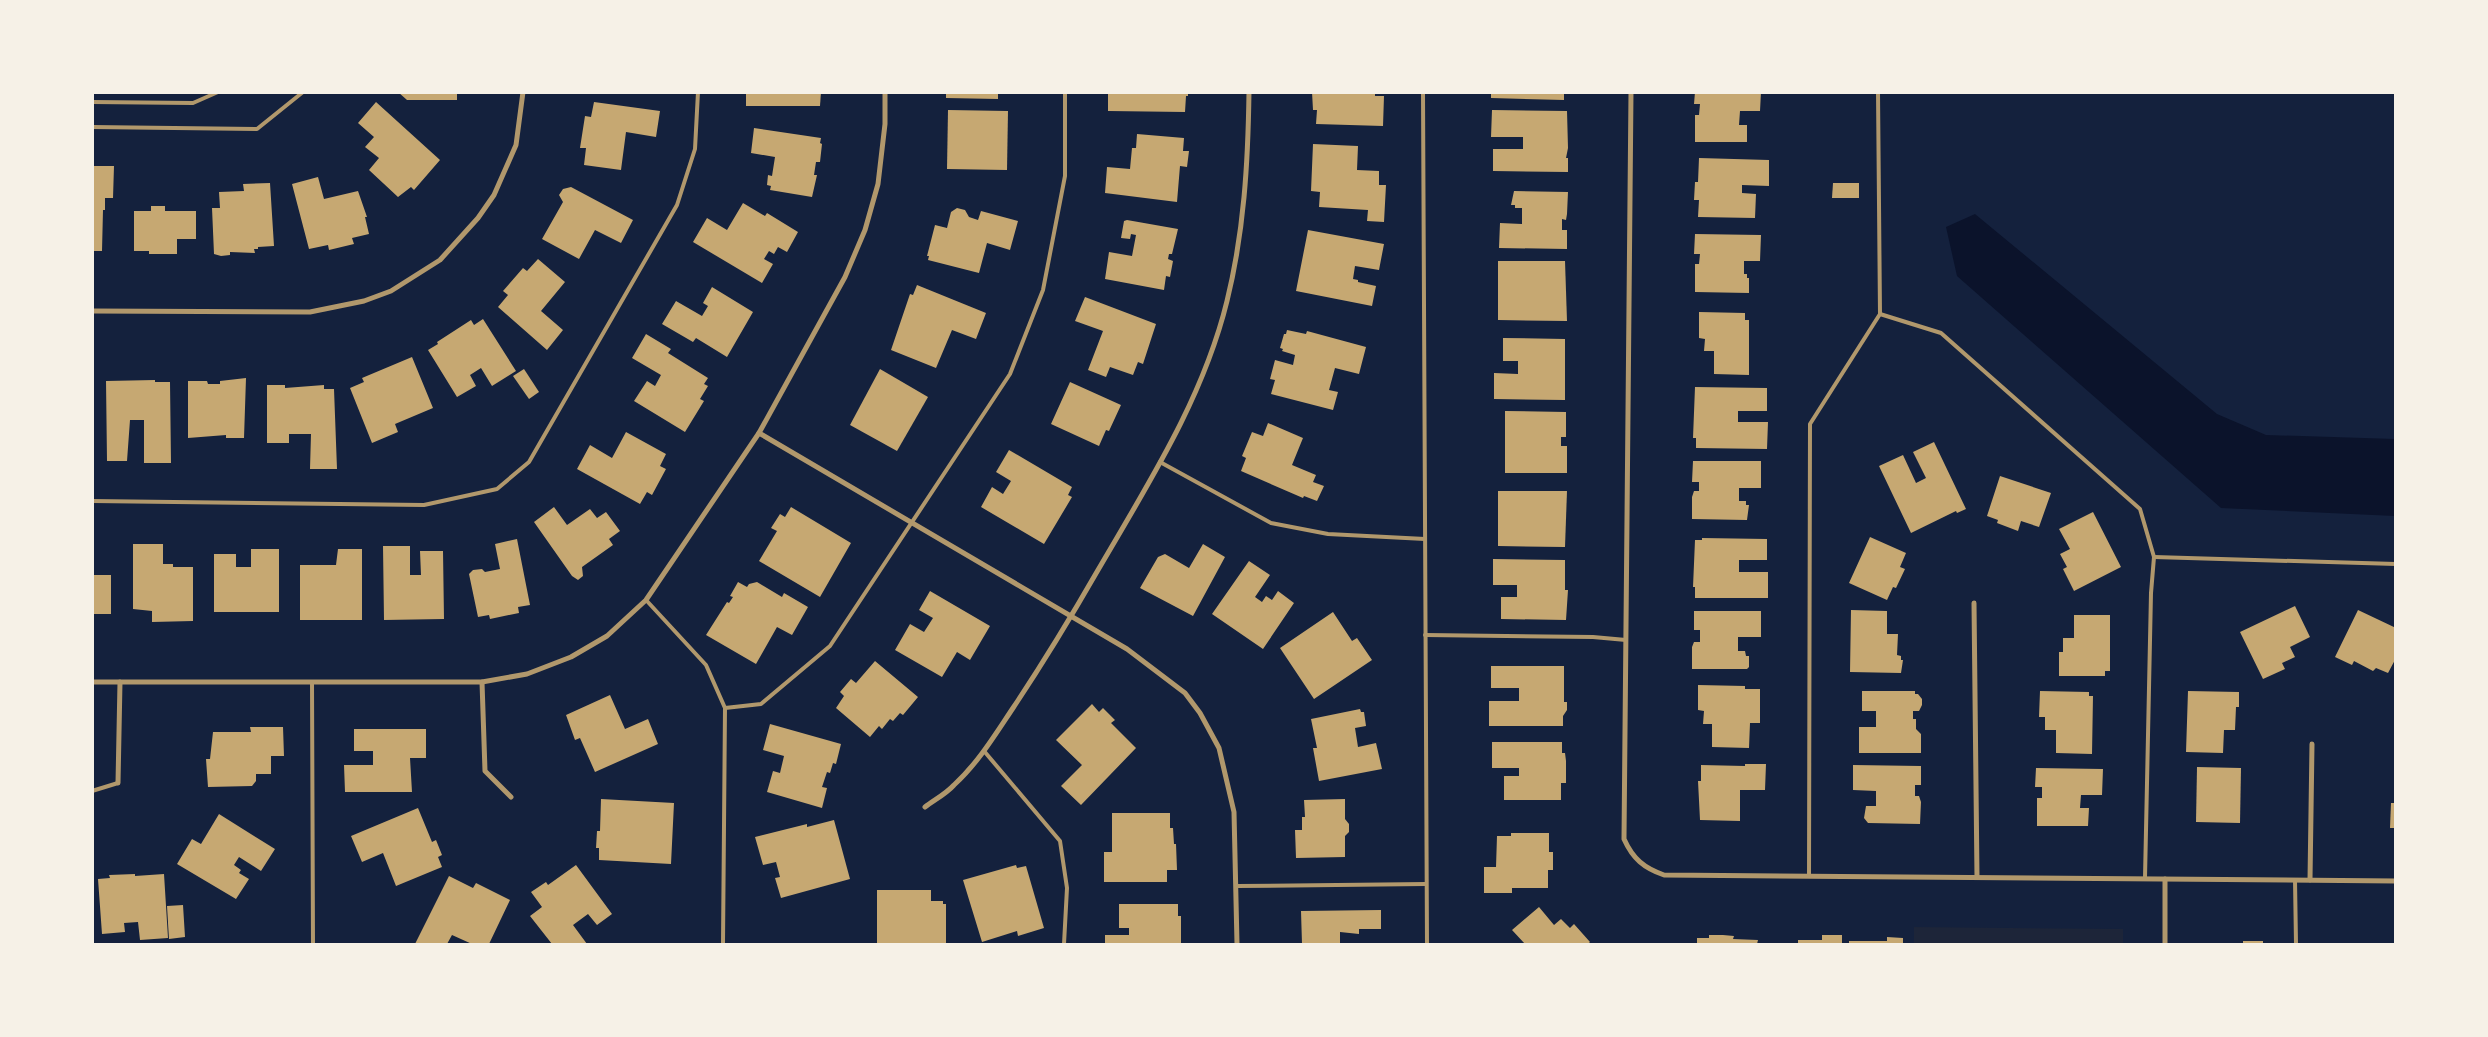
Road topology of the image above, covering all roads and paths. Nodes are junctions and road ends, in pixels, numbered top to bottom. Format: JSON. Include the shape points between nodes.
{"nodes":[{"id":1,"x":218,"y":92,"type":"edge"},
{"id":2,"x":303,"y":92,"type":"edge"},
{"id":3,"x":523,"y":92,"type":"edge"},
{"id":4,"x":698,"y":92,"type":"edge"},
{"id":5,"x":885,"y":92,"type":"edge"},
{"id":6,"x":1065,"y":92,"type":"edge"},
{"id":7,"x":1249,"y":92,"type":"edge"},
{"id":8,"x":1423,"y":92,"type":"edge"},
{"id":9,"x":1631,"y":92,"type":"edge"},
{"id":10,"x":1878,"y":92,"type":"edge"},
{"id":11,"x":92,"y":102,"type":"edge"},
{"id":12,"x":92,"y":127,"type":"edge"},
{"id":13,"x":92,"y":312,"type":"edge"},
{"id":14,"x":1880,"y":314,"type":"junction"},
{"id":15,"x":759,"y":433,"type":"junction"},
{"id":16,"x":1160,"y":462,"type":"junction"},
{"id":17,"x":92,"y":501,"type":"edge"},
{"id":18,"x":914,"y":523,"type":"junction"},
{"id":19,"x":1425,"y":539,"type":"junction"},
{"id":20,"x":2154,"y":557,"type":"junction"},
{"id":21,"x":2396,"y":564,"type":"edge"},
{"id":22,"x":646,"y":600,"type":"junction"},
{"id":23,"x":1974,"y":603,"type":"dead end"},
{"id":24,"x":1073,"y":617,"type":"junction"},
{"id":25,"x":1425,"y":635,"type":"junction"},
{"id":26,"x":1626,"y":640,"type":"junction"},
{"id":27,"x":92,"y":682,"type":"edge"},
{"id":28,"x":120,"y":682,"type":"junction"},
{"id":29,"x":312,"y":682,"type":"junction"},
{"id":30,"x":482,"y":682,"type":"junction"},
{"id":31,"x":725,"y":708,"type":"junction"},
{"id":32,"x":2312,"y":744,"type":"dead end"},
{"id":33,"x":984,"y":751,"type":"junction"},
{"id":34,"x":118,"y":783,"type":"joint"},
{"id":35,"x":92,"y":791,"type":"edge"},
{"id":36,"x":511,"y":797,"type":"dead end"},
{"id":37,"x":925,"y":807,"type":"dead end"},
{"id":38,"x":1809,"y":876,"type":"junction"},
{"id":39,"x":1977,"y":877,"type":"junction"},
{"id":40,"x":2145,"y":878,"type":"junction"},
{"id":41,"x":2165,"y":879,"type":"junction"},
{"id":42,"x":2296,"y":880,"type":"junction"},
{"id":43,"x":2310,"y":880,"type":"junction"},
{"id":44,"x":2396,"y":882,"type":"edge"},
{"id":45,"x":1426,"y":884,"type":"junction"},
{"id":46,"x":1237,"y":886,"type":"junction"},
{"id":47,"x":313,"y":944,"type":"edge"},
{"id":48,"x":723,"y":944,"type":"edge"},
{"id":49,"x":1064,"y":944,"type":"edge"},
{"id":50,"x":1237,"y":944,"type":"edge"},
{"id":51,"x":1427,"y":944,"type":"edge"},
{"id":52,"x":2165,"y":944,"type":"edge"},
{"id":53,"x":2296,"y":944,"type":"edge"}],
"edges":[{"from":1,"to":11,"type":"lane","via":[[193,103]]},
{"from":2,"to":12,"type":"lane","via":[[257,129]]},
{"from":3,"to":13,"type":"street","via":[[516,145],[494,195],[440,260],[391,291],[364,301],[310,312]]},
{"from":4,"to":17,"type":"lane","via":[[696,149],[677,204],[529,462],[497,490],[424,505]]},
{"from":5,"to":15,"type":"street","via":[[878,184],[865,230],[845,277]]},
{"from":6,"to":18,"type":"lane","via":[[1065,176],[1043,290],[1010,374]]},
{"from":7,"to":16,"type":"street","via":[[1248,171],[1238,250],[1227,303],[1206,372]]},
{"from":8,"to":19,"type":"lane"},
{"from":9,"to":26,"type":"street"},
{"from":10,"to":14,"type":"lane"},
{"from":14,"to":20,"type":"lane","via":[[1941,333],[2140,509]]},
{"from":14,"to":38,"type":"lane","via":[[1810,424]]},
{"from":15,"to":18,"type":"street"},
{"from":15,"to":22,"type":"street"},
{"from":16,"to":19,"type":"lane","via":[[1271,523],[1328,534]]},
{"from":16,"to":24,"type":"street"},
{"from":18,"to":24,"type":"street"},
{"from":18,"to":31,"type":"lane","via":[[830,646],[761,704]]},
{"from":19,"to":25,"type":"lane"},
{"from":20,"to":21,"type":"lane"},
{"from":20,"to":40,"type":"lane"},
{"from":22,"to":30,"type":"street","via":[[607,636],[571,657],[527,674]]},
{"from":22,"to":31,"type":"lane","via":[[706,666]]},
{"from":23,"to":39,"type":"street"},
{"from":24,"to":33,"type":"street"},
{"from":24,"to":46,"type":"street","via":[[1127,649],[1185,693],[1200,713],[1219,748],[1234,812]]},
{"from":25,"to":26,"type":"lane"},
{"from":25,"to":45,"type":"lane"},
{"from":26,"to":38,"type":"street","via":[[1624,839],[1630,852],[1639,863],[1664,875]]},
{"from":27,"to":28,"type":"street"},
{"from":28,"to":29,"type":"street"},
{"from":28,"to":34,"type":"street"},
{"from":29,"to":30,"type":"street"},
{"from":29,"to":47,"type":"lane"},
{"from":30,"to":36,"type":"street","via":[[485,771]]},
{"from":31,"to":48,"type":"lane"},
{"from":32,"to":43,"type":"street"},
{"from":33,"to":37,"type":"street","via":[[953,787]]},
{"from":33,"to":49,"type":"lane","via":[[1060,842],[1067,888]]},
{"from":34,"to":35,"type":"lane"},
{"from":38,"to":39,"type":"street"},
{"from":39,"to":40,"type":"street"},
{"from":40,"to":41,"type":"street"},
{"from":41,"to":42,"type":"street"},
{"from":41,"to":52,"type":"street"},
{"from":42,"to":43,"type":"street"},
{"from":42,"to":53,"type":"lane"},
{"from":43,"to":44,"type":"street"},
{"from":45,"to":46,"type":"lane"},
{"from":45,"to":51,"type":"lane"},
{"from":46,"to":50,"type":"street"}]}
